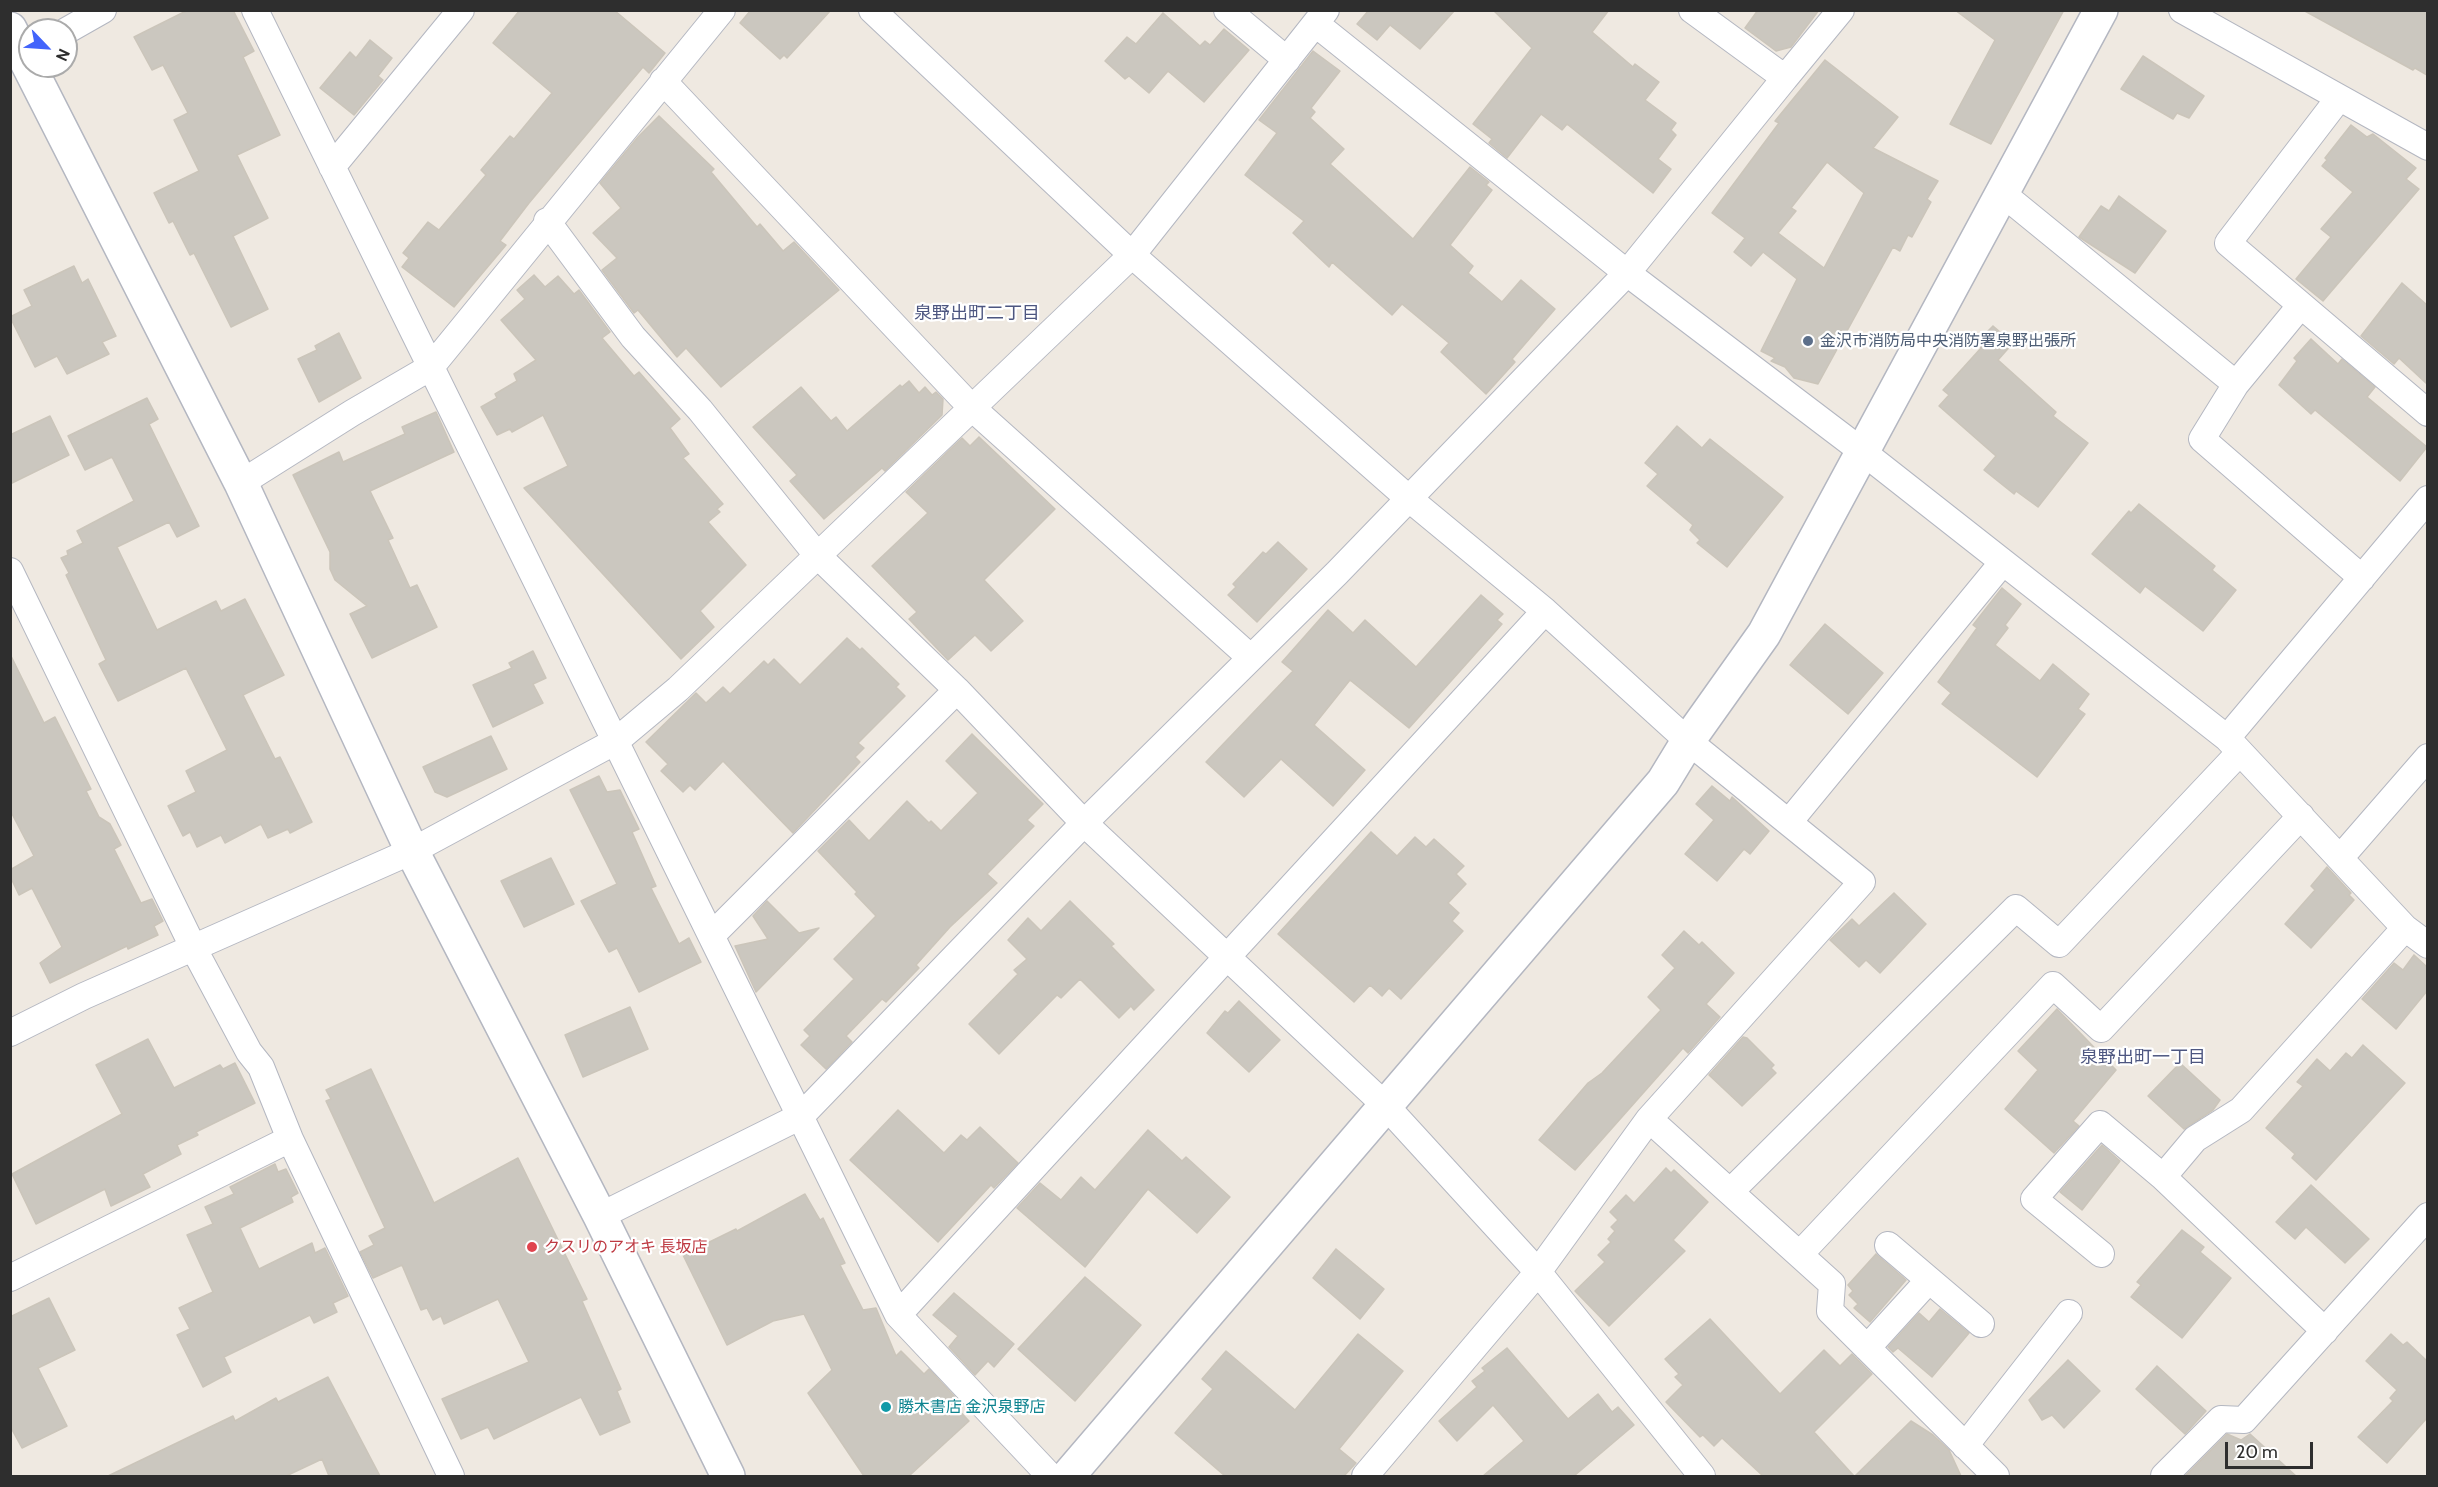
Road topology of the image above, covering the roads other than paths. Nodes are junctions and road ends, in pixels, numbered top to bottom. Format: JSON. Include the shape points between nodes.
{"nodes":[{"id":1,"x":103,"y":10,"type":"edge"},
{"id":2,"x":255,"y":10,"type":"edge"},
{"id":3,"x":461,"y":10,"type":"edge"},
{"id":4,"x":722,"y":10,"type":"edge"},
{"id":5,"x":872,"y":10,"type":"edge"},
{"id":6,"x":1227,"y":10,"type":"edge"},
{"id":7,"x":1692,"y":10,"type":"edge"},
{"id":8,"x":1841,"y":10,"type":"edge"},
{"id":9,"x":2101,"y":10,"type":"edge"},
{"id":10,"x":2182,"y":10,"type":"edge"},
{"id":11,"x":1321,"y":17,"type":"edge"},
{"id":12,"x":78,"y":24,"type":"edge"},
{"id":13,"x":1287,"y":60,"type":"junction"},
{"id":14,"x":32,"y":78,"type":"edge"},
{"id":15,"x":1785,"y":78,"type":"junction"},
{"id":16,"x":663,"y":81,"type":"junction"},
{"id":17,"x":2339,"y":98,"type":"junction"},
{"id":18,"x":2427,"y":147,"type":"edge"},
{"id":19,"x":332,"y":167,"type":"junction"},
{"id":20,"x":2003,"y":194,"type":"junction"},
{"id":21,"x":547,"y":221,"type":"junction"},
{"id":22,"x":1132,"y":255,"type":"junction"},
{"id":23,"x":1627,"y":273,"type":"junction"},
{"id":24,"x":2301,"y":305,"type":"junction"},
{"id":25,"x":431,"y":367,"type":"junction"},
{"id":26,"x":2236,"y":384,"type":"junction"},
{"id":27,"x":971,"y":407,"type":"junction"},
{"id":28,"x":2427,"y":413,"type":"edge"},
{"id":29,"x":1863,"y":452,"type":"junction"},
{"id":30,"x":241,"y":483,"type":"junction"},
{"id":31,"x":1407,"y":497,"type":"junction"},
{"id":32,"x":2427,"y":499,"type":"edge"},
{"id":33,"x":817,"y":555,"type":"junction"},
{"id":34,"x":2003,"y":562,"type":"junction"},
{"id":35,"x":2362,"y":578,"type":"junction"},
{"id":36,"x":14,"y":585,"type":"edge"},
{"id":37,"x":1545,"y":611,"type":"junction"},
{"id":38,"x":1251,"y":658,"type":"junction"},
{"id":39,"x":957,"y":690,"type":"junction"},
{"id":40,"x":616,"y":741,"type":"junction"},
{"id":41,"x":1688,"y":741,"type":"junction"},
{"id":42,"x":2234,"y":745,"type":"junction"},
{"id":43,"x":2427,"y":757,"type":"edge"},
{"id":44,"x":2301,"y":816,"type":"junction"},
{"id":45,"x":1789,"y":822,"type":"junction"},
{"id":46,"x":1084,"y":823,"type":"junction"},
{"id":47,"x":412,"y":850,"type":"junction"},
{"id":48,"x":2341,"y":857,"type":"junction"},
{"id":49,"x":2405,"y":928,"type":"junction"},
{"id":50,"x":712,"y":935,"type":"junction"},
{"id":51,"x":2059,"y":944,"type":"junction"},
{"id":52,"x":2427,"y":945,"type":"edge"},
{"id":53,"x":194,"y":949,"type":"junction"},
{"id":54,"x":1228,"y":955,"type":"junction"},
{"id":55,"x":2053,"y":985,"type":"junction"},
{"id":56,"x":10,"y":1033,"type":"edge"},
{"id":57,"x":1386,"y":1106,"type":"junction"},
{"id":58,"x":801,"y":1116,"type":"junction"},
{"id":59,"x":1649,"y":1119,"type":"junction"},
{"id":60,"x":290,"y":1139,"type":"junction"},
{"id":61,"x":2163,"y":1177,"type":"junction"},
{"id":62,"x":1730,"y":1192,"type":"junction"},
{"id":63,"x":600,"y":1216,"type":"junction"},
{"id":64,"x":2427,"y":1216,"type":"edge"},
{"id":65,"x":1888,"y":1245,"type":"dead end"},
{"id":66,"x":1800,"y":1254,"type":"junction"},
{"id":67,"x":2101,"y":1254,"type":"dead end"},
{"id":68,"x":1538,"y":1272,"type":"junction"},
{"id":69,"x":10,"y":1278,"type":"edge"},
{"id":70,"x":1929,"y":1280,"type":"junction"},
{"id":71,"x":2069,"y":1313,"type":"dead end"},
{"id":72,"x":898,"y":1315,"type":"junction"},
{"id":73,"x":1981,"y":1324,"type":"dead end"},
{"id":74,"x":2325,"y":1331,"type":"junction"},
{"id":75,"x":1868,"y":1348,"type":"junction"},
{"id":76,"x":1965,"y":1446,"type":"junction"},
{"id":77,"x":1377,"y":1472,"type":"edge"},
{"id":78,"x":451,"y":1476,"type":"edge"},
{"id":79,"x":728,"y":1476,"type":"edge"},
{"id":80,"x":1050,"y":1476,"type":"edge"},
{"id":81,"x":1068,"y":1476,"type":"edge"},
{"id":82,"x":1702,"y":1476,"type":"edge"},
{"id":83,"x":1995,"y":1476,"type":"edge"},
{"id":84,"x":2164,"y":1476,"type":"edge"}],
"edges":[{"from":1,"to":12,"type":"street"},
{"from":2,"to":19,"type":"street"},
{"from":3,"to":19,"type":"street"},
{"from":4,"to":16,"type":"street"},
{"from":5,"to":22,"type":"street"},
{"from":6,"to":13,"type":"street"},
{"from":7,"to":15,"type":"street"},
{"from":8,"to":15,"type":"street"},
{"from":9,"to":20,"type":"street"},
{"from":10,"to":17,"type":"street"},
{"from":11,"to":13,"type":"street"},
{"from":11,"to":23,"type":"street"},
{"from":13,"to":22,"type":"street"},
{"from":14,"to":30,"type":"street"},
{"from":15,"to":23,"type":"street"},
{"from":16,"to":21,"type":"street"},
{"from":16,"to":27,"type":"street"},
{"from":17,"to":18,"type":"street"},
{"from":17,"to":24,"type":"street","via":[[2228,243]]},
{"from":19,"to":25,"type":"street"},
{"from":20,"to":26,"type":"street"},
{"from":20,"to":29,"type":"street"},
{"from":21,"to":25,"type":"street"},
{"from":21,"to":33,"type":"street","via":[[633,337],[700,410]]},
{"from":22,"to":27,"type":"street"},
{"from":22,"to":31,"type":"street"},
{"from":23,"to":29,"type":"street"},
{"from":23,"to":31,"type":"street"},
{"from":24,"to":26,"type":"street"},
{"from":24,"to":28,"type":"street"},
{"from":25,"to":30,"type":"street"},
{"from":25,"to":40,"type":"street"},
{"from":26,"to":35,"type":"street","via":[[2202,439]]},
{"from":27,"to":33,"type":"street"},
{"from":27,"to":38,"type":"street"},
{"from":29,"to":34,"type":"street"},
{"from":29,"to":41,"type":"street","via":[[1764,634]]},
{"from":30,"to":47,"type":"street"},
{"from":31,"to":37,"type":"street"},
{"from":31,"to":38,"type":"street"},
{"from":32,"to":35,"type":"street"},
{"from":33,"to":39,"type":"street"},
{"from":33,"to":40,"type":"street","via":[[678,690]]},
{"from":34,"to":42,"type":"street"},
{"from":34,"to":45,"type":"street"},
{"from":35,"to":42,"type":"street"},
{"from":36,"to":53,"type":"street"},
{"from":37,"to":41,"type":"street"},
{"from":37,"to":54,"type":"street"},
{"from":38,"to":46,"type":"street"},
{"from":39,"to":46,"type":"street"},
{"from":39,"to":50,"type":"street"},
{"from":40,"to":47,"type":"street"},
{"from":40,"to":50,"type":"street"},
{"from":41,"to":45,"type":"street"},
{"from":41,"to":57,"type":"street","via":[[1663,782]]},
{"from":42,"to":44,"type":"street"},
{"from":42,"to":51,"type":"street"},
{"from":43,"to":48,"type":"street"},
{"from":44,"to":48,"type":"street"},
{"from":44,"to":55,"type":"street","via":[[2101,1029]]},
{"from":45,"to":59,"type":"street","via":[[1862,882]]},
{"from":46,"to":54,"type":"street"},
{"from":46,"to":58,"type":"street"},
{"from":47,"to":53,"type":"street"},
{"from":47,"to":63,"type":"street"},
{"from":48,"to":49,"type":"street"},
{"from":49,"to":52,"type":"street"},
{"from":49,"to":61,"type":"street","via":[[2241,1110],[2195,1139]]},
{"from":50,"to":58,"type":"street"},
{"from":51,"to":55,"type":"street"},
{"from":51,"to":62,"type":"street","via":[[2016,908]]},
{"from":53,"to":56,"type":"street"},
{"from":53,"to":60,"type":"street","via":[[249,1052],[261,1067]]},
{"from":54,"to":57,"type":"street"},
{"from":54,"to":72,"type":"street"},
{"from":55,"to":66,"type":"street"},
{"from":57,"to":68,"type":"street"},
{"from":57,"to":81,"type":"street"},
{"from":58,"to":63,"type":"street"},
{"from":58,"to":72,"type":"street"},
{"from":59,"to":62,"type":"street"},
{"from":59,"to":68,"type":"street"},
{"from":60,"to":69,"type":"street"},
{"from":60,"to":78,"type":"street"},
{"from":61,"to":67,"type":"street","via":[[2100,1124],[2034,1199]]},
{"from":61,"to":74,"type":"street"},
{"from":62,"to":66,"type":"street"},
{"from":63,"to":79,"type":"street"},
{"from":64,"to":74,"type":"street"},
{"from":65,"to":70,"type":"street"},
{"from":66,"to":75,"type":"street","via":[[1832,1284],[1830,1311]]},
{"from":68,"to":77,"type":"street"},
{"from":68,"to":82,"type":"street"},
{"from":70,"to":73,"type":"street"},
{"from":70,"to":75,"type":"street"},
{"from":71,"to":76,"type":"street"},
{"from":72,"to":80,"type":"street"},
{"from":74,"to":84,"type":"street","via":[[2244,1420],[2221,1419]]},
{"from":75,"to":76,"type":"street"},
{"from":76,"to":83,"type":"street"}]}
